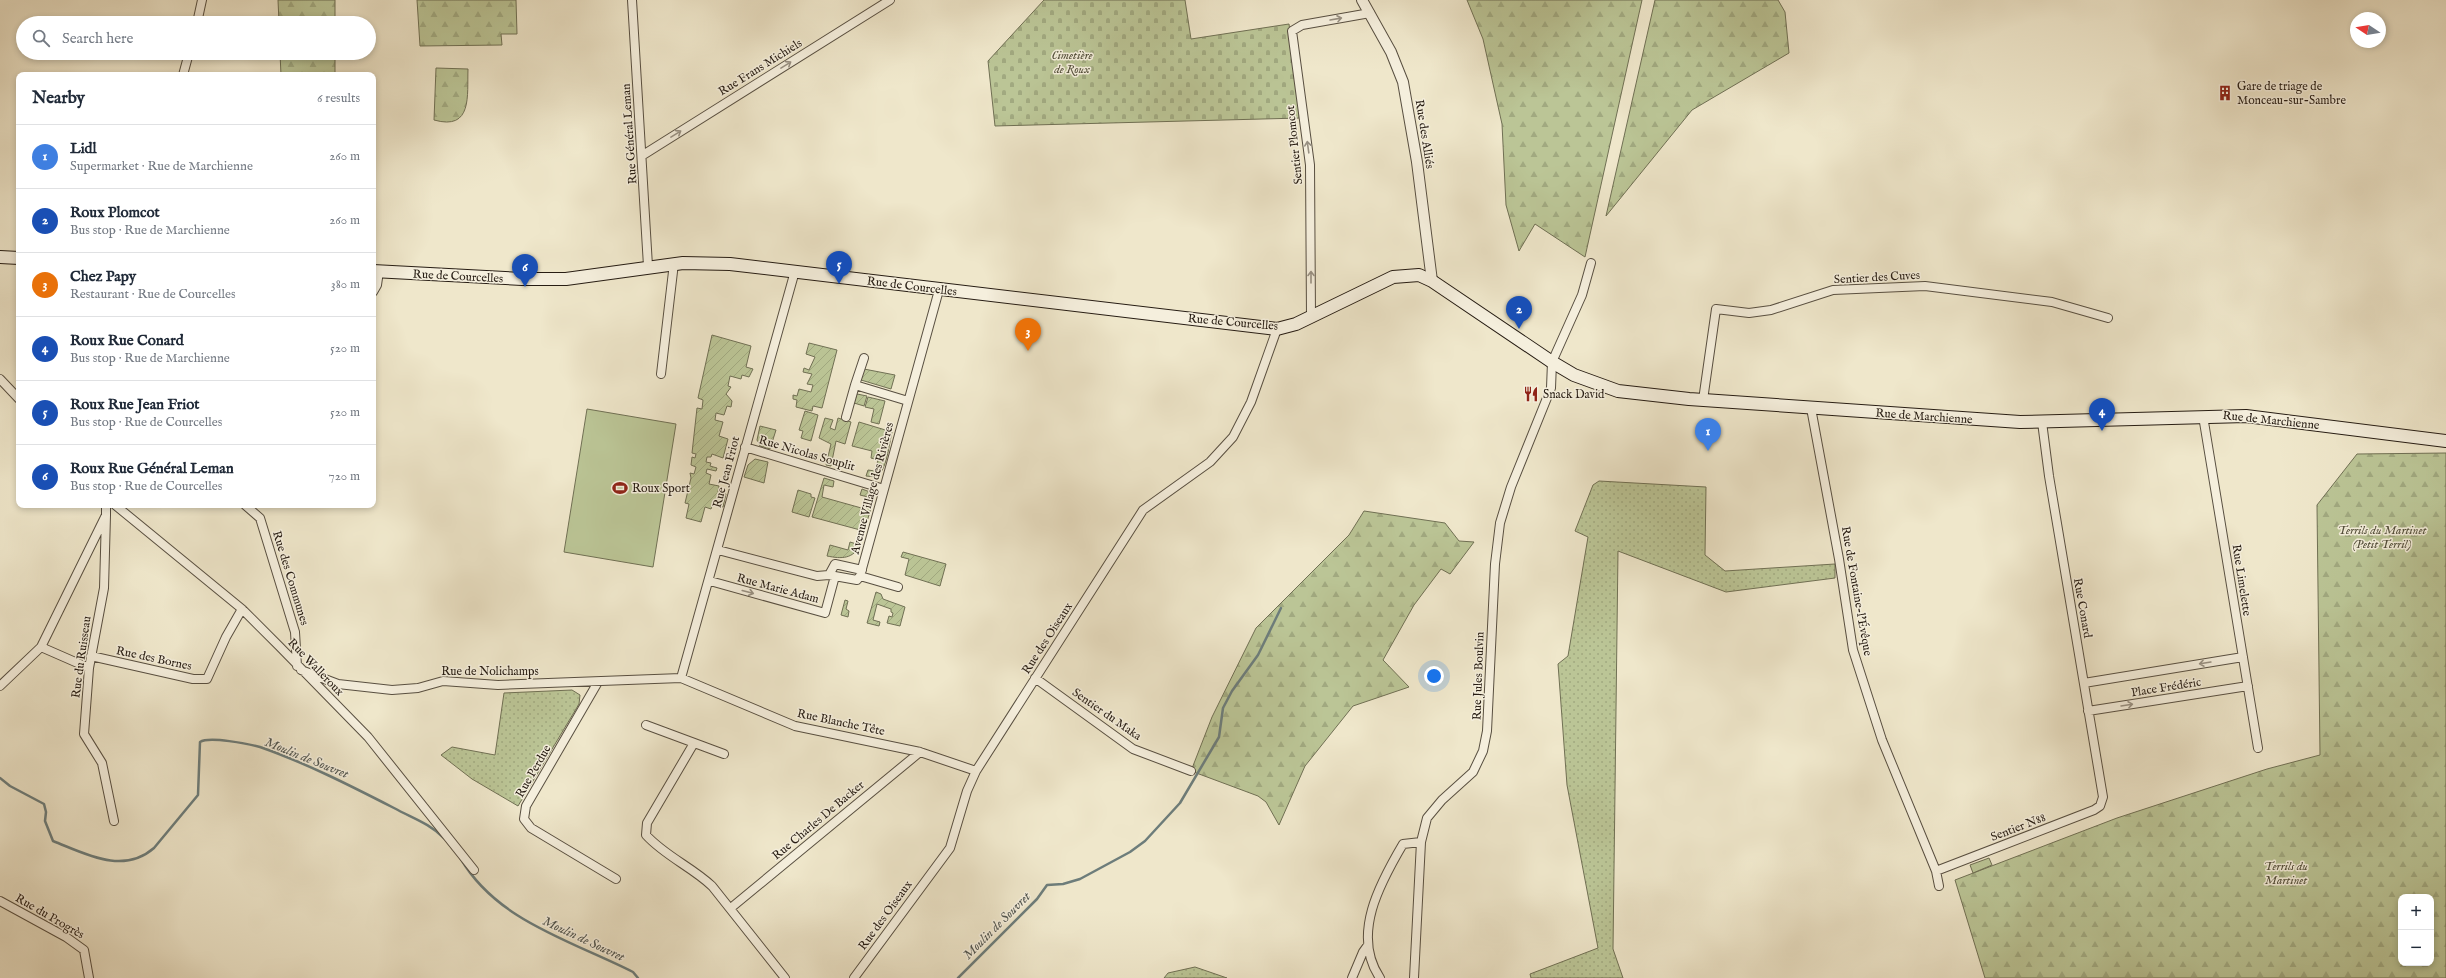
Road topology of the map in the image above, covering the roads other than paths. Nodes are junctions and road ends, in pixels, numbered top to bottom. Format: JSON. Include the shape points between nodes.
{"nodes":[{"id":1,"x":202,"y":0,"type":"edge"},
{"id":2,"x":632,"y":0,"type":"edge"},
{"id":3,"x":890,"y":0,"type":"edge"},
{"id":4,"x":1362,"y":0,"type":"edge"},
{"id":5,"x":1370,"y":13,"type":"junction"},
{"id":6,"x":199,"y":16,"type":"edge"},
{"id":7,"x":187,"y":60,"type":"edge"},
{"id":8,"x":184,"y":72,"type":"edge"},
{"id":9,"x":643,"y":155,"type":"junction"},
{"id":10,"x":0,"y":257,"type":"edge"},
{"id":11,"x":16,"y":258,"type":"edge"},
{"id":12,"x":1591,"y":263,"type":"dead end"},
{"id":13,"x":674,"y":264,"type":"junction"},
{"id":14,"x":648,"y":266,"type":"junction"},
{"id":15,"x":376,"y":271,"type":"edge"},
{"id":16,"x":795,"y":271,"type":"junction"},
{"id":17,"x":1432,"y":281,"type":"junction"},
{"id":18,"x":376,"y":287,"type":"edge"},
{"id":19,"x":939,"y":290,"type":"junction"},
{"id":20,"x":1311,"y":316,"type":"junction"},
{"id":21,"x":2108,"y":318,"type":"dead end"},
{"id":22,"x":1277,"y":329,"type":"junction"},
{"id":23,"x":864,"y":358,"type":"dead end"},
{"id":24,"x":1552,"y":362,"type":"junction"},
{"id":25,"x":661,"y":374,"type":"dead end"},
{"id":26,"x":0,"y":379,"type":"edge"},
{"id":27,"x":855,"y":385,"type":"junction"},
{"id":28,"x":16,"y":396,"type":"edge"},
{"id":29,"x":1703,"y":400,"type":"junction"},
{"id":30,"x":908,"y":401,"type":"junction"},
{"id":31,"x":1811,"y":408,"type":"junction"},
{"id":32,"x":2203,"y":416,"type":"junction"},
{"id":33,"x":846,"y":417,"type":"dead end"},
{"id":34,"x":2042,"y":422,"type":"junction"},
{"id":35,"x":2446,"y":441,"type":"edge"},
{"id":36,"x":745,"y":448,"type":"junction"},
{"id":37,"x":884,"y":488,"type":"junction"},
{"id":38,"x":106,"y":508,"type":"edge"},
{"id":39,"x":119,"y":508,"type":"edge"},
{"id":40,"x":248,"y":508,"type":"edge"},
{"id":41,"x":106,"y":515,"type":"junction"},
{"id":42,"x":718,"y":550,"type":"junction"},
{"id":43,"x":860,"y":575,"type":"junction"},
{"id":44,"x":832,"y":576,"type":"junction"},
{"id":45,"x":710,"y":582,"type":"junction"},
{"id":46,"x":898,"y":587,"type":"dead end"},
{"id":47,"x":242,"y":609,"type":"junction"},
{"id":48,"x":41,"y":647,"type":"junction"},
{"id":49,"x":91,"y":656,"type":"junction"},
{"id":50,"x":2243,"y":657,"type":"junction"},
{"id":51,"x":89,"y":668,"type":"junction"},
{"id":52,"x":299,"y":668,"type":"junction"},
{"id":53,"x":682,"y":678,"type":"junction"},
{"id":54,"x":1035,"y":678,"type":"junction"},
{"id":55,"x":598,"y":682,"type":"junction"},
{"id":56,"x":2084,"y":683,"type":"junction"},
{"id":57,"x":0,"y":686,"type":"edge"},
{"id":58,"x":2248,"y":686,"type":"junction"},
{"id":59,"x":2088,"y":710,"type":"junction"},
{"id":60,"x":646,"y":725,"type":"dead end"},
{"id":61,"x":694,"y":743,"type":"junction"},
{"id":62,"x":2258,"y":748,"type":"dead end"},
{"id":63,"x":920,"y":752,"type":"junction"},
{"id":64,"x":724,"y":754,"type":"dead end"},
{"id":65,"x":976,"y":771,"type":"junction"},
{"id":66,"x":1191,"y":771,"type":"dead end"},
{"id":67,"x":2103,"y":797,"type":"joint"},
{"id":68,"x":114,"y":821,"type":"dead end"},
{"id":69,"x":1421,"y":842,"type":"junction"},
{"id":70,"x":474,"y":870,"type":"dead end"},
{"id":71,"x":1936,"y":871,"type":"junction"},
{"id":72,"x":616,"y":879,"type":"dead end"},
{"id":73,"x":1939,"y":886,"type":"dead end"},
{"id":74,"x":0,"y":901,"type":"edge"},
{"id":75,"x":732,"y":907,"type":"junction"},
{"id":76,"x":1368,"y":945,"type":"junction"},
{"id":77,"x":89,"y":978,"type":"edge"},
{"id":78,"x":785,"y":978,"type":"edge"},
{"id":79,"x":854,"y":978,"type":"edge"},
{"id":80,"x":1352,"y":978,"type":"edge"},
{"id":81,"x":1380,"y":978,"type":"edge"},
{"id":82,"x":1414,"y":978,"type":"edge"}],
"edges":[{"from":1,"to":6,"type":"street"},
{"from":2,"to":9,"type":"street","name":"Rue Général Leman"},
{"from":9,"to":3,"type":"street","name":"Rue Frans Michiels","one_way":true},
{"from":4,"to":5,"type":"street","name":"Rue des Alliés"},
{"from":5,"to":17,"type":"street","name":"Rue des Alliés","via":[[1391,52],[1405,94],[1423,204]]},
{"from":20,"to":5,"type":"street","name":"Sentier Plomcot","one_way":true,"via":[[1310,165],[1292,31],[1302,25]]},
{"from":7,"to":8,"type":"street"},
{"from":9,"to":14,"type":"street","name":"Rue Général Leman"},
{"from":10,"to":11,"type":"main road"},
{"from":12,"to":24,"type":"street","via":[[1582,295]]},
{"from":13,"to":14,"type":"main road","name":"Rue de Courcelles"},
{"from":13,"to":16,"type":"main road","name":"Rue de Courcelles","via":[[730,264]]},
{"from":13,"to":25,"type":"street"},
{"from":14,"to":15,"type":"main road","name":"Rue de Courcelles","via":[[566,279]]},
{"from":15,"to":18,"type":"street","name":"Rue de Courcelles"},
{"from":16,"to":19,"type":"main road","name":"Rue de Courcelles"},
{"from":16,"to":36,"type":"street","name":"Rue Jean Friot"},
{"from":17,"to":20,"type":"main road","name":"Rue de Courcelles","via":[[1419,275],[1393,277]]},
{"from":17,"to":24,"type":"main road","name":"Rue de Marchienne"},
{"from":19,"to":22,"type":"main road","name":"Rue de Courcelles"},
{"from":19,"to":30,"type":"street","name":"Avenue Village des Rivières"},
{"from":20,"to":22,"type":"main road","name":"Rue de Courcelles"},
{"from":21,"to":29,"type":"street","name":"Sentier des Cuves","via":[[2052,302],[1925,286],[1833,290],[1771,310],[1749,313],[1716,309]]},
{"from":22,"to":54,"type":"street","name":"Rue des Oiseaux","via":[[1251,402],[1233,437],[1210,462],[1143,510]]},
{"from":23,"to":27,"type":"street"},
{"from":24,"to":29,"type":"main road","name":"Rue de Marchienne","via":[[1574,375],[1618,391]]},
{"from":24,"to":69,"type":"street","name":"Rue Jules Boulvin","via":[[1551,388],[1511,487],[1500,522],[1494,564],[1487,731],[1483,751],[1473,772],[1442,800],[1427,818]]},
{"from":26,"to":28,"type":"street"},
{"from":27,"to":30,"type":"street"},
{"from":27,"to":33,"type":"street"},
{"from":29,"to":31,"type":"main road","name":"Rue de Marchienne"},
{"from":30,"to":37,"type":"street","name":"Avenue Village des Rivières"},
{"from":31,"to":34,"type":"main road","name":"Rue de Marchienne"},
{"from":31,"to":71,"type":"street","name":"Rue de Fontaine-l'Évêque","via":[[1853,650],[1882,740]]},
{"from":32,"to":34,"type":"main road","name":"Rue de Marchienne"},
{"from":32,"to":35,"type":"main road","name":"Rue de Marchienne","via":[[2246,416]]},
{"from":32,"to":50,"type":"street","name":"Rue Limelette"},
{"from":34,"to":56,"type":"street","name":"Rue Conard"},
{"from":36,"to":37,"type":"street","name":"Rue Nicolas Souplit"},
{"from":36,"to":42,"type":"street","name":"Rue Jean Friot"},
{"from":37,"to":43,"type":"street","name":"Avenue Village des Rivières"},
{"from":38,"to":41,"type":"street","name":"Rue du Ruisseau"},
{"from":39,"to":47,"type":"street","name":"Rue Walleroux"},
{"from":40,"to":52,"type":"street","name":"Rue des Communes","via":[[260,518],[295,632]]},
{"from":41,"to":48,"type":"street"},
{"from":41,"to":49,"type":"street","name":"Rue du Ruisseau","via":[[104,588]]},
{"from":42,"to":44,"type":"street","via":[[817,576]]},
{"from":42,"to":45,"type":"street","name":"Rue Jean Friot"},
{"from":43,"to":44,"type":"street"},
{"from":43,"to":44,"type":"street","via":[[835,564]]},
{"from":43,"to":46,"type":"street"},
{"from":45,"to":44,"type":"street","name":"Rue Marie Adam","one_way":true,"via":[[825,613]]},
{"from":45,"to":53,"type":"street","name":"Rue Jean Friot"},
{"from":47,"to":49,"type":"street","name":"Rue des Bornes","via":[[207,679],[193,679]]},
{"from":47,"to":52,"type":"street","name":"Rue Walleroux"},
{"from":48,"to":51,"type":"street"},
{"from":48,"to":57,"type":"street"},
{"from":49,"to":51,"type":"street","name":"Rue du Ruisseau"},
{"from":50,"to":56,"type":"street","name":"Place Frédéric","one_way":true},
{"from":50,"to":58,"type":"street","name":"Rue Limelette"},
{"from":51,"to":68,"type":"street","name":"Rue du Ruisseau","via":[[84,734],[102,763]]},
{"from":52,"to":55,"type":"street","name":"Rue de Nolichamps","via":[[338,684],[384,690],[418,688],[443,681],[498,685]]},
{"from":52,"to":70,"type":"street","name":"Rue Walleroux","via":[[368,737]]},
{"from":53,"to":55,"type":"street","name":"Rue de Nolichamps"},
{"from":53,"to":63,"type":"street","name":"Rue Blanche Tête","via":[[796,726]]},
{"from":54,"to":65,"type":"street","name":"Rue des Oiseaux"},
{"from":54,"to":66,"type":"street","name":"Sentier du Maka","via":[[1133,749]]},
{"from":55,"to":72,"type":"street","name":"Rue Perdue","via":[[526,806],[524,819],[531,828]]},
{"from":56,"to":59,"type":"street","name":"Rue Conard"},
{"from":59,"to":58,"type":"street","name":"Place Frédéric","one_way":true},
{"from":58,"to":62,"type":"street","name":"Rue Limelette"},
{"from":59,"to":67,"type":"street","name":"Rue Conard"},
{"from":60,"to":61,"type":"street"},
{"from":61,"to":64,"type":"street"},
{"from":61,"to":75,"type":"street","via":[[647,823],[646,835],[653,843],[700,874]]},
{"from":63,"to":65,"type":"street","name":"Rue Blanche Tête"},
{"from":63,"to":75,"type":"street","name":"Rue Charles De Backer"},
{"from":65,"to":79,"type":"street","name":"Rue des Oiseaux","via":[[967,790],[950,848]]},
{"from":67,"to":71,"type":"street","name":"Sentier N88","via":[[2100,806],[2094,810]]},
{"from":69,"to":76,"type":"street","via":[[1403,844],[1385,874],[1370,910]]},
{"from":69,"to":82,"type":"street","name":"Rue Jules Boulvin"},
{"from":71,"to":73,"type":"street","name":"Rue de Fontaine-l'Évêque"},
{"from":74,"to":77,"type":"street","name":"Rue du Progrès","via":[[66,937],[84,950]]},
{"from":75,"to":78,"type":"street"},
{"from":76,"to":80,"type":"street"},
{"from":76,"to":81,"type":"street","via":[[1373,968]]}]}
